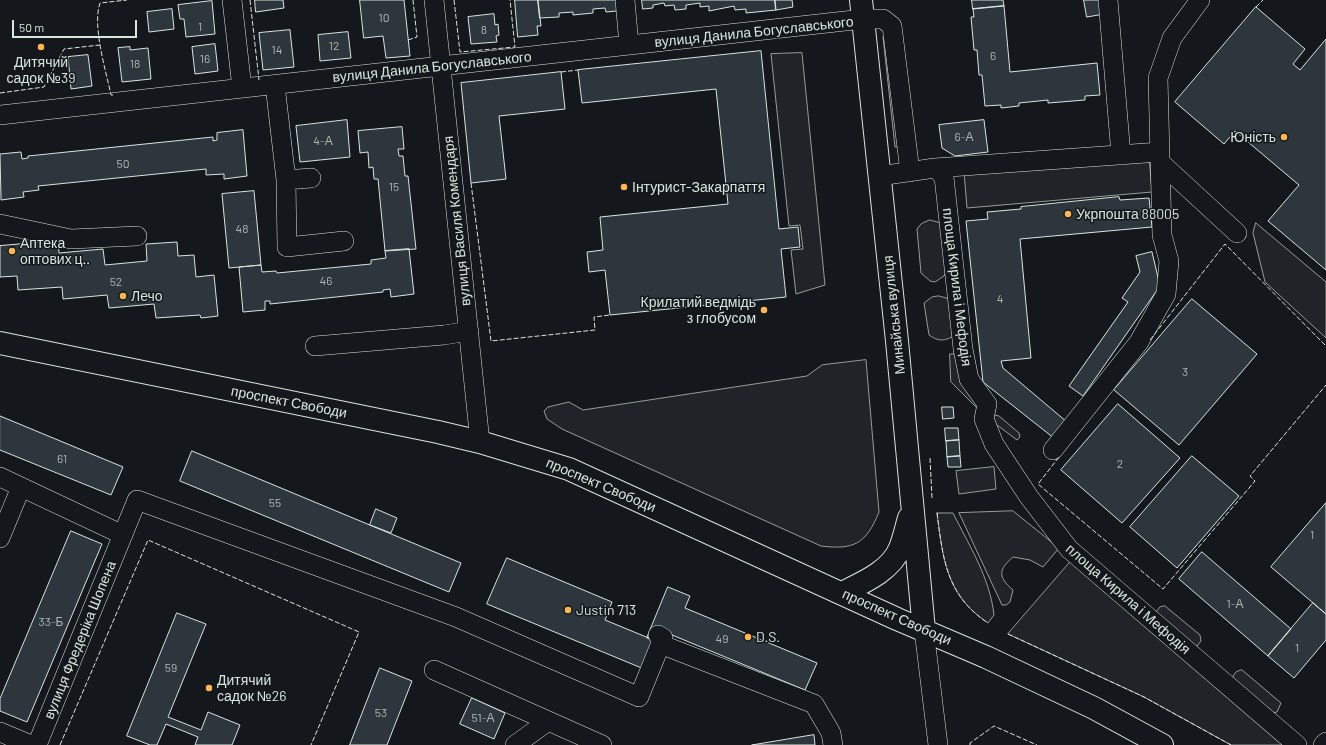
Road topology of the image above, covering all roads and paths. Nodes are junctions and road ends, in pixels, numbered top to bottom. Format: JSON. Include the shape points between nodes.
{"nodes":[{"id":1,"x":232,"y":0,"type":"edge"},
{"id":2,"x":434,"y":0,"type":"edge"},
{"id":3,"x":625,"y":0,"type":"edge"},
{"id":4,"x":1108,"y":0,"type":"edge"},
{"id":5,"x":1200,"y":0,"type":"edge"},
{"id":6,"x":862,"y":10,"type":"edge"},
{"id":7,"x":630,"y":45,"type":"junction"},
{"id":8,"x":441,"y":66,"type":"junction"},
{"id":9,"x":275,"y":85,"type":"junction"},
{"id":10,"x":242,"y":88,"type":"junction"},
{"id":11,"x":0,"y":115,"type":"edge"},
{"id":12,"x":1121,"y":154,"type":"junction"},
{"id":13,"x":1160,"y":157,"type":"junction"},
{"id":14,"x":910,"y":172,"type":"junction"},
{"id":15,"x":940,"y":174,"type":"dead end"},
{"id":16,"x":879,"y":176,"type":"junction"},
{"id":17,"x":311,"y":178,"type":"dead end"},
{"id":18,"x":286,"y":180,"type":"junction"},
{"id":19,"x":0,"y":224,"type":"edge"},
{"id":20,"x":1237,"y":233,"type":"dead end"},
{"id":21,"x":137,"y":236,"type":"dead end"},
{"id":22,"x":344,"y":241,"type":"dead end"},
{"id":23,"x":469,"y":331,"type":"junction"},
{"id":24,"x":0,"y":343,"type":"edge"},
{"id":25,"x":315,"y":346,"type":"dead end"},
{"id":26,"x":480,"y":442,"type":"junction"},
{"id":27,"x":1053,"y":450,"type":"dead end"},
{"id":28,"x":0,"y":477,"type":"edge"},
{"id":29,"x":21,"y":487,"type":"junction"},
{"id":30,"x":912,"y":505,"type":"junction"},
{"id":31,"x":123,"y":535,"type":"junction"},
{"id":32,"x":0,"y":538,"type":"edge"},
{"id":33,"x":842,"y":593,"type":"junction"},
{"id":34,"x":924,"y":630,"type":"junction"},
{"id":35,"x":434,"y":670,"type":"dead end"},
{"id":36,"x":547,"y":722,"type":"junction"},
{"id":37,"x":0,"y":732,"type":"edge"},
{"id":38,"x":1326,"y":742,"type":"edge"},
{"id":39,"x":31,"y":745,"type":"edge"},
{"id":40,"x":37,"y":745,"type":"edge"},
{"id":41,"x":515,"y":745,"type":"edge"},
{"id":42,"x":602,"y":745,"type":"edge"},
{"id":43,"x":833,"y":745,"type":"edge"},
{"id":44,"x":938,"y":745,"type":"edge"},
{"id":45,"x":1162,"y":745,"type":"edge"},
{"id":46,"x":1297,"y":745,"type":"edge"},
{"id":47,"x":1323,"y":745,"type":"edge"}],
"edges":[{"from":1,"to":10,"type":"street"},
{"from":2,"to":8,"type":"street","name":"вулиця Василя Комендаря"},
{"from":3,"to":7,"type":"street"},
{"from":4,"to":12,"type":"street"},
{"from":5,"to":13,"type":"street","via":[[1172,38],[1158,78]]},
{"from":6,"to":7,"type":"street","name":"вулиця Данила Богуславського"},
{"from":6,"to":14,"type":"street","name":"вулиця Данила Богуславського","via":[[892,26]]},
{"from":6,"to":16,"type":"main road","name":"Минайська вулиця"},
{"from":7,"to":8,"type":"street","name":"вулиця Данила Богуславського"},
{"from":8,"to":9,"type":"street","name":"вулиця Данила Богуславського"},
{"from":8,"to":23,"type":"street","name":"вулиця Василя Комендаря"},
{"from":9,"to":10,"type":"street","name":"вулиця Данила Богуславського"},
{"from":9,"to":18,"type":"street"},
{"from":10,"to":11,"type":"street","name":"вулиця Данила Богуславського"},
{"from":12,"to":13,"type":"street"},
{"from":12,"to":14,"type":"street"},
{"from":13,"to":20,"type":"street"},
{"from":13,"to":27,"type":"street","via":[[1162,235],[1169,261],[1166,294],[1139,342]]},
{"from":14,"to":16,"type":"street"},
{"from":15,"to":46,"type":"street","name":"площа Кирила і Мефодія","via":[[944,177],[963,349],[969,379],[987,404],[984,419],[994,444],[1029,497],[1069,550]]},
{"from":16,"to":30,"type":"main road","name":"Минайська вулиця"},
{"from":17,"to":18,"type":"street"},
{"from":18,"to":22,"type":"street","via":[[287,247]]},
{"from":19,"to":21,"type":"street","via":[[71,239]]},
{"from":23,"to":25,"type":"street"},
{"from":23,"to":26,"type":"street","name":"вулиця Василя Комендаря"},
{"from":24,"to":26,"type":"main road","name":"проспект Свободи"},
{"from":26,"to":33,"type":"main road","name":"проспект Свободи","via":[[569,469]]},
{"from":28,"to":29,"type":"street"},
{"from":29,"to":31,"type":"street"},
{"from":29,"to":32,"type":"street"},
{"from":30,"to":33,"type":"main road","via":[[900,549],[886,566],[871,578]]},
{"from":30,"to":34,"type":"main road","name":"Минайська вулиця"},
{"from":31,"to":40,"type":"street","name":"вулиця Фредеріка Шопена"},
{"from":31,"to":43,"type":"street","name":"вулиця Фредеріка Шопена","via":[[137,500],[456,617],[639,697],[659,640],[814,704],[831,733]]},
{"from":33,"to":34,"type":"main road","name":"проспект Свободи"},
{"from":34,"to":44,"type":"street"},
{"from":34,"to":45,"type":"main road","name":"проспект Свободи","via":[[986,656],[1094,708]]},
{"from":35,"to":36,"type":"street"},
{"from":36,"to":41,"type":"street"},
{"from":36,"to":42,"type":"street"},
{"from":37,"to":39,"type":"street"},
{"from":38,"to":47,"type":"street"}]}
